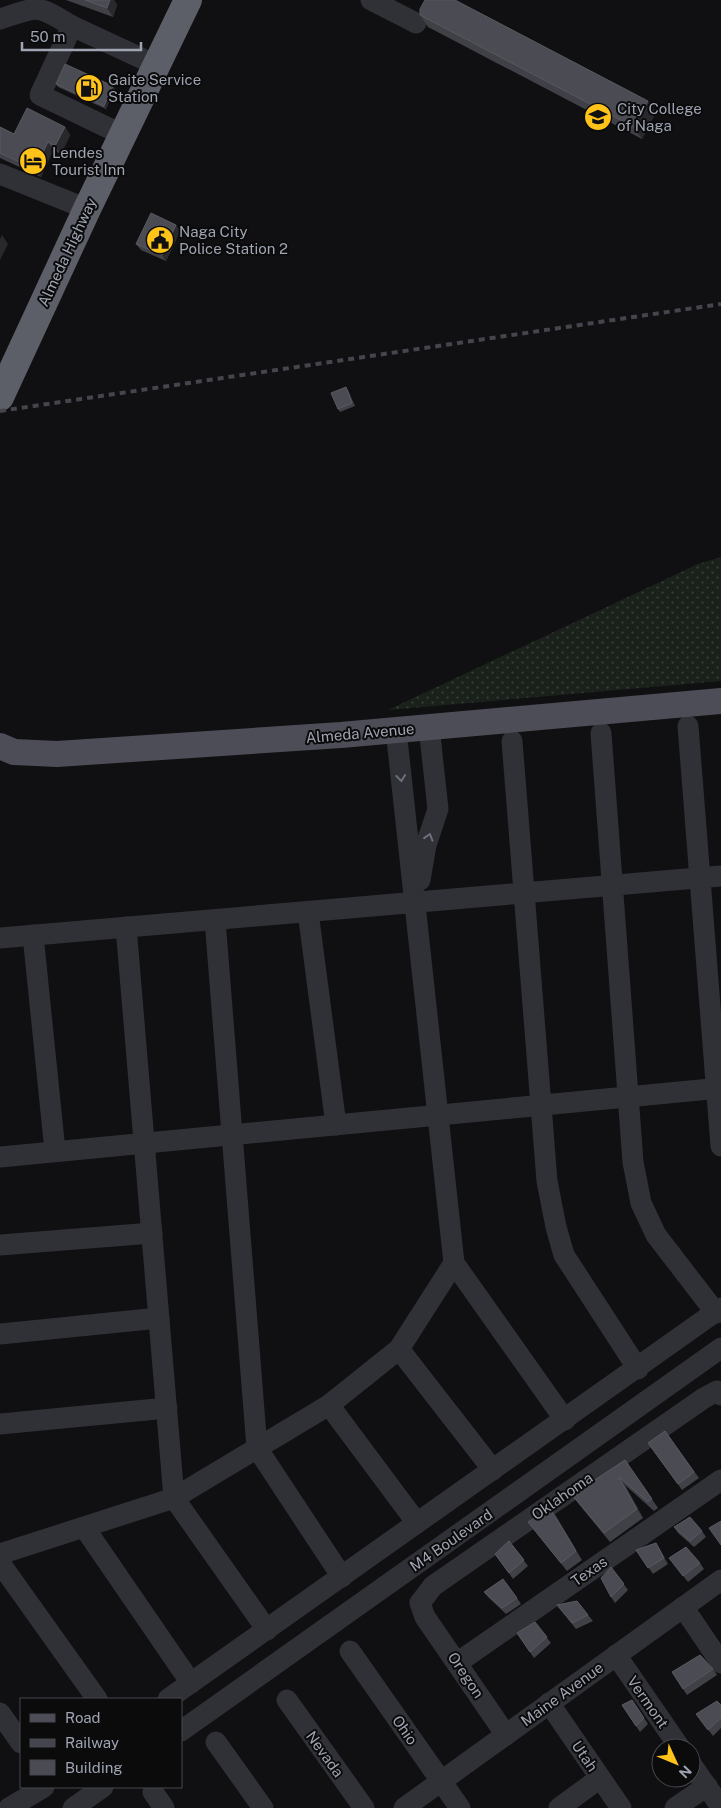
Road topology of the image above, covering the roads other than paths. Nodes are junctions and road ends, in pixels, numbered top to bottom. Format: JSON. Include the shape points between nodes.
{"nodes":[{"id":1,"x":188,"y":0,"type":"edge"},
{"id":2,"x":371,"y":0,"type":"edge"},
{"id":3,"x":0,"y":19,"type":"edge"},
{"id":4,"x":416,"y":23,"type":"dead end"},
{"id":5,"x":72,"y":26,"type":"junction"},
{"id":6,"x":156,"y":65,"type":"junction"},
{"id":7,"x":123,"y":135,"type":"junction"},
{"id":8,"x":0,"y":174,"type":"edge"},
{"id":9,"x":87,"y":209,"type":"junction"},
{"id":10,"x":0,"y":397,"type":"edge"},
{"id":11,"x":721,"y":701,"type":"edge"},
{"id":12,"x":688,"y":726,"type":"dead end"},
{"id":13,"x":429,"y":727,"type":"junction"},
{"id":14,"x":396,"y":730,"type":"junction"},
{"id":15,"x":601,"y":733,"type":"dead end"},
{"id":16,"x":512,"y":741,"type":"dead end"},
{"id":17,"x":0,"y":746,"type":"edge"},
{"id":18,"x":721,"y":876,"type":"edge"},
{"id":19,"x":700,"y":878,"type":"junction"},
{"id":20,"x":613,"y":885,"type":"junction"},
{"id":21,"x":524,"y":893,"type":"junction"},
{"id":22,"x":416,"y":902,"type":"junction"},
{"id":23,"x":308,"y":912,"type":"junction"},
{"id":24,"x":215,"y":920,"type":"junction"},
{"id":25,"x":126,"y":927,"type":"junction"},
{"id":26,"x":32,"y":935,"type":"junction"},
{"id":27,"x":0,"y":938,"type":"edge"},
{"id":28,"x":719,"y":1088,"type":"edge"},
{"id":29,"x":628,"y":1096,"type":"junction"},
{"id":30,"x":541,"y":1105,"type":"junction"},
{"id":31,"x":439,"y":1115,"type":"junction"},
{"id":32,"x":336,"y":1124,"type":"junction"},
{"id":33,"x":232,"y":1134,"type":"junction"},
{"id":34,"x":144,"y":1143,"type":"junction"},
{"id":35,"x":721,"y":1146,"type":"edge"},
{"id":36,"x":55,"y":1151,"type":"junction"},
{"id":37,"x":0,"y":1157,"type":"edge"},
{"id":38,"x":152,"y":1233,"type":"junction"},
{"id":39,"x":0,"y":1245,"type":"edge"},
{"id":40,"x":454,"y":1264,"type":"junction"},
{"id":41,"x":719,"y":1310,"type":"edge"},
{"id":42,"x":159,"y":1318,"type":"junction"},
{"id":43,"x":0,"y":1334,"type":"edge"},
{"id":44,"x":721,"y":1348,"type":"edge"},
{"id":45,"x":399,"y":1349,"type":"junction"},
{"id":46,"x":638,"y":1369,"type":"junction"},
{"id":47,"x":721,"y":1396,"type":"edge"},
{"id":48,"x":329,"y":1405,"type":"junction"},
{"id":49,"x":167,"y":1408,"type":"junction"},
{"id":50,"x":565,"y":1420,"type":"junction"},
{"id":51,"x":0,"y":1424,"type":"edge"},
{"id":52,"x":257,"y":1448,"type":"junction"},
{"id":53,"x":493,"y":1470,"type":"junction"},
{"id":54,"x":721,"y":1480,"type":"edge"},
{"id":55,"x":174,"y":1498,"type":"junction"},
{"id":56,"x":417,"y":1523,"type":"junction"},
{"id":57,"x":84,"y":1527,"type":"junction"},
{"id":58,"x":0,"y":1554,"type":"edge"},
{"id":59,"x":0,"y":1563,"type":"edge"},
{"id":60,"x":342,"y":1577,"type":"junction"},
{"id":61,"x":721,"y":1580,"type":"edge"},
{"id":62,"x":684,"y":1607,"type":"junction"},
{"id":63,"x":426,"y":1616,"type":"joint"},
{"id":64,"x":267,"y":1630,"type":"junction"},
{"id":65,"x":350,"y":1651,"type":"dead end"},
{"id":66,"x":616,"y":1655,"type":"junction"},
{"id":67,"x":457,"y":1663,"type":"junction"},
{"id":68,"x":721,"y":1663,"type":"edge"},
{"id":69,"x":191,"y":1683,"type":"junction"},
{"id":70,"x":96,"y":1698,"type":"edge"},
{"id":71,"x":169,"y":1698,"type":"edge"},
{"id":72,"x":287,"y":1700,"type":"dead end"},
{"id":73,"x":549,"y":1704,"type":"junction"},
{"id":74,"x":0,"y":1713,"type":"edge"},
{"id":75,"x":182,"y":1730,"type":"edge"},
{"id":76,"x":506,"y":1734,"type":"junction"},
{"id":77,"x":673,"y":1738,"type":"edge"},
{"id":78,"x":20,"y":1741,"type":"edge"},
{"id":79,"x":216,"y":1742,"type":"dead end"},
{"id":80,"x":600,"y":1778,"type":"junction"},
{"id":81,"x":701,"y":1778,"type":"edge"},
{"id":82,"x":441,"y":1781,"type":"junction"},
{"id":83,"x":707,"y":1786,"type":"junction"},
{"id":84,"x":42,"y":1788,"type":"edge"},
{"id":85,"x":102,"y":1788,"type":"edge"},
{"id":86,"x":721,"y":1807,"type":"edge"},
{"id":87,"x":10,"y":1808,"type":"edge"},
{"id":88,"x":73,"y":1808,"type":"edge"},
{"id":89,"x":263,"y":1808,"type":"edge"},
{"id":90,"x":364,"y":1808,"type":"edge"},
{"id":91,"x":404,"y":1808,"type":"edge"},
{"id":92,"x":460,"y":1808,"type":"edge"},
{"id":93,"x":559,"y":1808,"type":"edge"},
{"id":94,"x":621,"y":1808,"type":"edge"},
{"id":95,"x":675,"y":1808,"type":"edge"}],
"edges":[{"from":1,"to":6,"type":"highway","name":"Almeda Highway"},
{"from":2,"to":4,"type":"street"},
{"from":3,"to":5,"type":"street","via":[[32,9],[44,9]]},
{"from":5,"to":6,"type":"street"},
{"from":5,"to":7,"type":"street","via":[[40,95]]},
{"from":6,"to":7,"type":"highway","name":"Almeda Highway"},
{"from":7,"to":9,"type":"highway","name":"Almeda Highway"},
{"from":8,"to":9,"type":"street"},
{"from":9,"to":10,"type":"highway","name":"Almeda Highway"},
{"from":11,"to":13,"type":"main road","name":"Almeda Avenue"},
{"from":12,"to":19,"type":"street"},
{"from":13,"to":14,"type":"main road","name":"Almeda Avenue"},
{"from":22,"to":13,"type":"street","one_way":true,"via":[[426,845],[438,809]]},
{"from":14,"to":17,"type":"main road","name":"Almeda Avenue","via":[[57,754],[14,752]]},
{"from":14,"to":22,"type":"street","one_way":true},
{"from":15,"to":20,"type":"street"},
{"from":16,"to":21,"type":"street"},
{"from":18,"to":19,"type":"street"},
{"from":19,"to":20,"type":"street"},
{"from":19,"to":28,"type":"street"},
{"from":20,"to":21,"type":"street"},
{"from":20,"to":29,"type":"street"},
{"from":21,"to":22,"type":"street"},
{"from":21,"to":30,"type":"street"},
{"from":22,"to":23,"type":"street"},
{"from":22,"to":31,"type":"street"},
{"from":23,"to":24,"type":"street"},
{"from":23,"to":32,"type":"street"},
{"from":24,"to":25,"type":"street"},
{"from":24,"to":33,"type":"street"},
{"from":25,"to":26,"type":"street"},
{"from":25,"to":34,"type":"street"},
{"from":26,"to":27,"type":"street"},
{"from":26,"to":36,"type":"street"},
{"from":28,"to":29,"type":"street"},
{"from":28,"to":35,"type":"street"},
{"from":29,"to":30,"type":"street"},
{"from":29,"to":41,"type":"street","via":[[633,1162],[641,1203],[656,1235]]},
{"from":30,"to":31,"type":"street"},
{"from":30,"to":46,"type":"street","via":[[547,1181],[564,1255]]},
{"from":31,"to":32,"type":"street"},
{"from":31,"to":40,"type":"street"},
{"from":32,"to":33,"type":"street"},
{"from":33,"to":34,"type":"street"},
{"from":33,"to":52,"type":"street"},
{"from":34,"to":36,"type":"street"},
{"from":34,"to":38,"type":"street"},
{"from":36,"to":37,"type":"street"},
{"from":38,"to":39,"type":"street"},
{"from":38,"to":42,"type":"street"},
{"from":40,"to":45,"type":"street"},
{"from":40,"to":50,"type":"street"},
{"from":41,"to":46,"type":"street"},
{"from":42,"to":43,"type":"street"},
{"from":42,"to":49,"type":"street"},
{"from":44,"to":75,"type":"street","name":"M4 Boulevard"},
{"from":45,"to":48,"type":"street"},
{"from":45,"to":53,"type":"street"},
{"from":46,"to":50,"type":"street"},
{"from":47,"to":63,"type":"street","name":"Oklahoma","via":[[717,1391],[704,1398],[433,1586],[420,1602]]},
{"from":48,"to":52,"type":"street"},
{"from":48,"to":56,"type":"street"},
{"from":49,"to":51,"type":"street"},
{"from":49,"to":55,"type":"street"},
{"from":50,"to":53,"type":"street"},
{"from":52,"to":55,"type":"street"},
{"from":52,"to":60,"type":"street"},
{"from":53,"to":56,"type":"street"},
{"from":54,"to":67,"type":"street","name":"Texas"},
{"from":55,"to":57,"type":"street"},
{"from":55,"to":64,"type":"street"},
{"from":56,"to":60,"type":"street"},
{"from":57,"to":58,"type":"street"},
{"from":57,"to":69,"type":"street"},
{"from":59,"to":70,"type":"street"},
{"from":60,"to":64,"type":"street"},
{"from":61,"to":62,"type":"street","name":"Maine Avenue"},
{"from":62,"to":66,"type":"street","name":"Maine Avenue"},
{"from":62,"to":68,"type":"street"},
{"from":63,"to":67,"type":"street","name":"Oregon"},
{"from":64,"to":69,"type":"street"},
{"from":65,"to":82,"type":"street","name":"Ohio"},
{"from":66,"to":73,"type":"street","name":"Maine Avenue"},
{"from":66,"to":77,"type":"street","name":"Vermont"},
{"from":67,"to":76,"type":"street","name":"Oregon"},
{"from":69,"to":71,"type":"street"},
{"from":72,"to":90,"type":"street","name":"Nevada"},
{"from":73,"to":76,"type":"street","name":"Maine Avenue"},
{"from":73,"to":80,"type":"street","name":"Utah"},
{"from":74,"to":78,"type":"street"},
{"from":76,"to":82,"type":"street","name":"Maine Avenue"},
{"from":79,"to":89,"type":"street"},
{"from":80,"to":93,"type":"street"},
{"from":80,"to":94,"type":"street","name":"Utah"},
{"from":81,"to":83,"type":"street"},
{"from":82,"to":91,"type":"street","name":"Maine Avenue"},
{"from":82,"to":92,"type":"street","name":"Ohio"},
{"from":83,"to":86,"type":"street"},
{"from":83,"to":95,"type":"street"},
{"from":84,"to":87,"type":"street"},
{"from":85,"to":88,"type":"street"}]}
